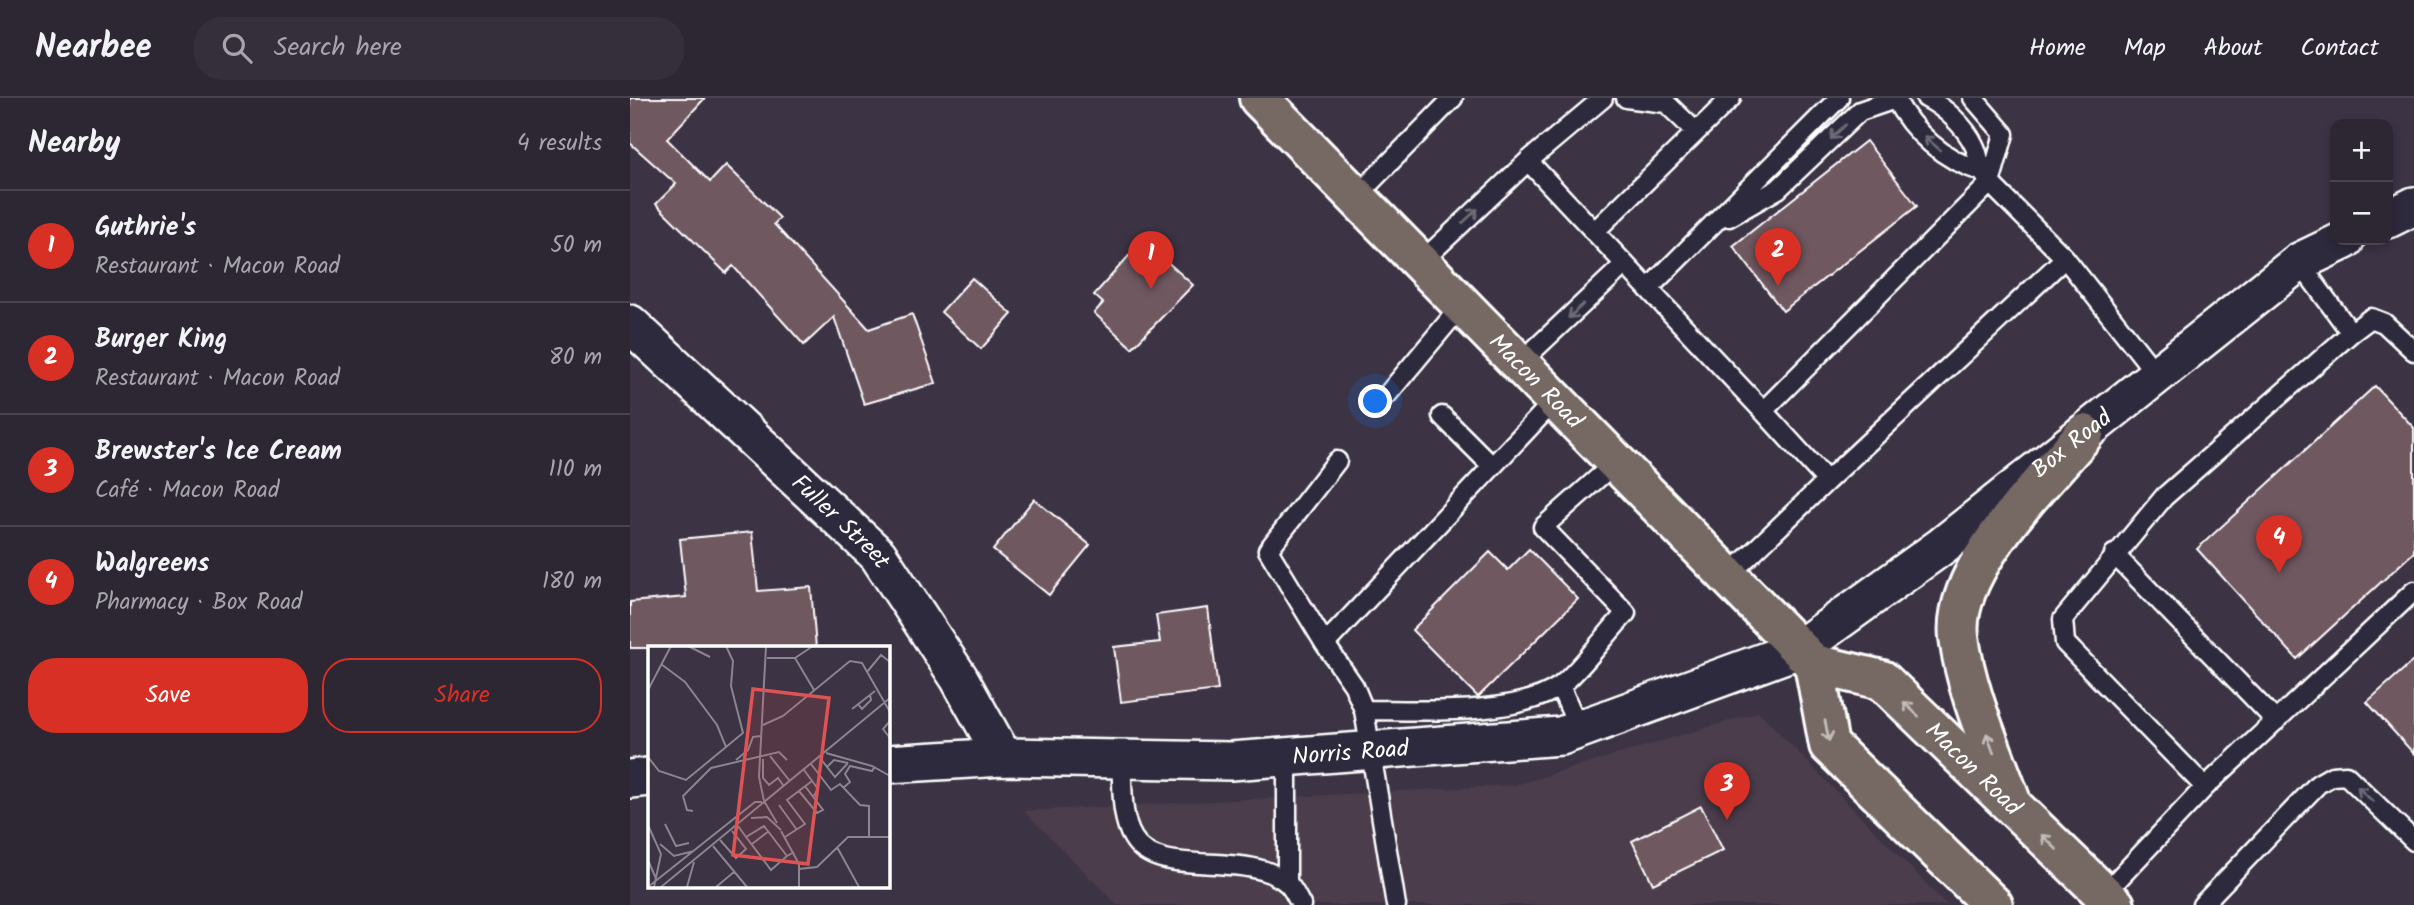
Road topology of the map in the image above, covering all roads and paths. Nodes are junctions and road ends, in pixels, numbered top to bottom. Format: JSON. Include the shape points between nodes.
{"nodes":[{"id":1,"x":1453,"y":98,"type":"edge"},
{"id":2,"x":1603,"y":98,"type":"edge"},
{"id":3,"x":1626,"y":98,"type":"edge"},
{"id":4,"x":1731,"y":98,"type":"edge"},
{"id":5,"x":1839,"y":98,"type":"edge"},
{"id":6,"x":1897,"y":98,"type":"edge"},
{"id":7,"x":1926,"y":98,"type":"edge"},
{"id":8,"x":1973,"y":98,"type":"edge"},
{"id":9,"x":1274,"y":103,"type":"edge"},
{"id":10,"x":1696,"y":132,"type":"junction"},
{"id":11,"x":1528,"y":161,"type":"junction"},
{"id":12,"x":1986,"y":177,"type":"junction"},
{"id":13,"x":1356,"y":197,"type":"junction"},
{"id":14,"x":2414,"y":205,"type":"edge"},
{"id":15,"x":2393,"y":216,"type":"edge"},
{"id":16,"x":1710,"y":227,"type":"junction"},
{"id":17,"x":1594,"y":232,"type":"junction"},
{"id":18,"x":2335,"y":245,"type":"edge"},
{"id":19,"x":2064,"y":258,"type":"junction"},
{"id":20,"x":2299,"y":262,"type":"junction"},
{"id":21,"x":1420,"y":263,"type":"junction"},
{"id":22,"x":1625,"y":264,"type":"junction"},
{"id":23,"x":1648,"y":289,"type":"junction"},
{"id":24,"x":1462,"y":305,"type":"junction"},
{"id":25,"x":630,"y":324,"type":"edge"},
{"id":26,"x":2351,"y":333,"type":"junction"},
{"id":27,"x":2414,"y":351,"type":"edge"},
{"id":28,"x":1519,"y":364,"type":"junction"},
{"id":29,"x":2157,"y":375,"type":"junction"},
{"id":30,"x":1387,"y":395,"type":"dead end"},
{"id":31,"x":1555,"y":400,"type":"junction"},
{"id":32,"x":1763,"y":411,"type":"junction"},
{"id":33,"x":1441,"y":416,"type":"dead end"},
{"id":34,"x":2084,"y":434,"type":"junction"},
{"id":35,"x":1336,"y":461,"type":"dead end"},
{"id":36,"x":1616,"y":462,"type":"junction"},
{"id":37,"x":1492,"y":466,"type":"junction"},
{"id":38,"x":1827,"y":481,"type":"junction"},
{"id":39,"x":2114,"y":554,"type":"junction"},
{"id":40,"x":1727,"y":576,"type":"junction"},
{"id":41,"x":2414,"y":591,"type":"edge"},
{"id":42,"x":1325,"y":644,"type":"junction"},
{"id":43,"x":1806,"y":657,"type":"junction"},
{"id":44,"x":1560,"y":686,"type":"junction"},
{"id":45,"x":1364,"y":710,"type":"junction"},
{"id":46,"x":2276,"y":721,"type":"junction"},
{"id":47,"x":1579,"y":729,"type":"junction"},
{"id":48,"x":1371,"y":750,"type":"junction"},
{"id":49,"x":1287,"y":756,"type":"junction"},
{"id":50,"x":1003,"y":757,"type":"junction"},
{"id":51,"x":1121,"y":759,"type":"junction"},
{"id":52,"x":889,"y":764,"type":"edge"},
{"id":53,"x":648,"y":778,"type":"edge"},
{"id":54,"x":630,"y":779,"type":"edge"},
{"id":55,"x":2205,"y":787,"type":"junction"},
{"id":56,"x":2013,"y":807,"type":"junction"},
{"id":57,"x":2414,"y":841,"type":"edge"},
{"id":58,"x":1287,"y":883,"type":"junction"},
{"id":59,"x":2110,"y":900,"type":"edge"},
{"id":60,"x":1984,"y":902,"type":"edge"},
{"id":61,"x":1301,"y":905,"type":"edge"},
{"id":62,"x":1396,"y":905,"type":"edge"},
{"id":63,"x":2202,"y":905,"type":"edge"}],
"edges":[{"from":1,"to":13,"type":"lane"},
{"from":2,"to":11,"type":"lane"},
{"from":3,"to":10,"type":"lane","via":[[1666,103]]},
{"from":4,"to":10,"type":"lane"},
{"from":5,"to":16,"type":"lane"},
{"from":12,"to":6,"type":"lane","one_way":true,"via":[[1958,165],[1906,121]]},
{"from":6,"to":16,"type":"lane","one_way":true,"via":[[1860,111],[1778,189]]},
{"from":7,"to":12,"type":"lane","via":[[1942,106],[1974,145]]},
{"from":8,"to":12,"type":"lane","via":[[2004,134]]},
{"from":9,"to":13,"type":"main road","name":"Macon Road"},
{"from":10,"to":17,"type":"lane"},
{"from":11,"to":17,"type":"lane"},
{"from":21,"to":11,"type":"lane","one_way":true},
{"from":12,"to":19,"type":"lane"},
{"from":12,"to":32,"type":"lane"},
{"from":13,"to":21,"type":"main road","name":"Macon Road"},
{"from":14,"to":15,"type":"street"},
{"from":16,"to":23,"type":"lane"},
{"from":17,"to":22,"type":"lane"},
{"from":18,"to":20,"type":"street","name":"Box Road"},
{"from":19,"to":29,"type":"lane"},
{"from":19,"to":38,"type":"lane"},
{"from":20,"to":26,"type":"lane"},
{"from":20,"to":29,"type":"street","name":"Box Road"},
{"from":21,"to":24,"type":"main road","name":"Macon Road"},
{"from":22,"to":23,"type":"lane"},
{"from":22,"to":28,"type":"lane","one_way":true},
{"from":23,"to":32,"type":"lane"},
{"from":24,"to":28,"type":"main road","name":"Macon Road"},
{"from":24,"to":30,"type":"lane"},
{"from":25,"to":50,"type":"street","name":"Fuller Street","via":[[878,555],[960,678]]},
{"from":26,"to":27,"type":"lane","via":[[2371,318],[2384,323]]},
{"from":26,"to":39,"type":"lane","via":[[2164,498]]},
{"from":28,"to":31,"type":"main road","name":"Macon Road"},
{"from":29,"to":34,"type":"street","name":"Box Road"},
{"from":31,"to":36,"type":"main road","name":"Macon Road"},
{"from":31,"to":37,"type":"lane"},
{"from":32,"to":38,"type":"lane"},
{"from":33,"to":37,"type":"lane"},
{"from":34,"to":43,"type":"street","name":"Box Road"},
{"from":56,"to":34,"type":"main road","one_way":true,"via":[[1971,689],[1959,634],[1964,594],[1981,558]]},
{"from":35,"to":42,"type":"lane","via":[[1268,550]]},
{"from":36,"to":40,"type":"main road","name":"Macon Road"},
{"from":36,"to":44,"type":"lane","via":[[1543,527],[1626,613]]},
{"from":37,"to":42,"type":"lane"},
{"from":38,"to":40,"type":"lane"},
{"from":39,"to":46,"type":"lane"},
{"from":39,"to":55,"type":"lane","via":[[2063,619],[2065,643]]},
{"from":40,"to":43,"type":"main road","name":"Macon Road"},
{"from":41,"to":46,"type":"lane"},
{"from":42,"to":45,"type":"lane","via":[[1354,686]]},
{"from":43,"to":47,"type":"street","name":"Norris Road"},
{"from":56,"to":43,"type":"main road","name":"Macon Road","one_way":true,"via":[[1882,680]]},
{"from":43,"to":60,"type":"main road","one_way":true,"via":[[1829,745]]},
{"from":44,"to":45,"type":"lane","via":[[1518,703],[1453,710]]},
{"from":44,"to":47,"type":"lane"},
{"from":45,"to":48,"type":"lane"},
{"from":46,"to":55,"type":"lane"},
{"from":47,"to":48,"type":"street","name":"Norris Road","via":[[1561,736]]},
{"from":48,"to":49,"type":"street","name":"Norris Road"},
{"from":48,"to":62,"type":"lane"},
{"from":49,"to":51,"type":"street","name":"Norris Road","via":[[1231,761]]},
{"from":49,"to":58,"type":"lane"},
{"from":50,"to":51,"type":"street","name":"Norris Road"},
{"from":50,"to":52,"type":"street","name":"Norris Road"},
{"from":51,"to":58,"type":"lane","via":[[1131,837],[1143,850],[1169,860],[1254,866]]},
{"from":53,"to":54,"type":"street"},
{"from":55,"to":59,"type":"lane"},
{"from":59,"to":56,"type":"main road","name":"Macon Road","one_way":true},
{"from":57,"to":63,"type":"lane","one_way":true,"via":[[2346,775],[2332,776],[2318,784]]},
{"from":58,"to":61,"type":"lane"}]}
